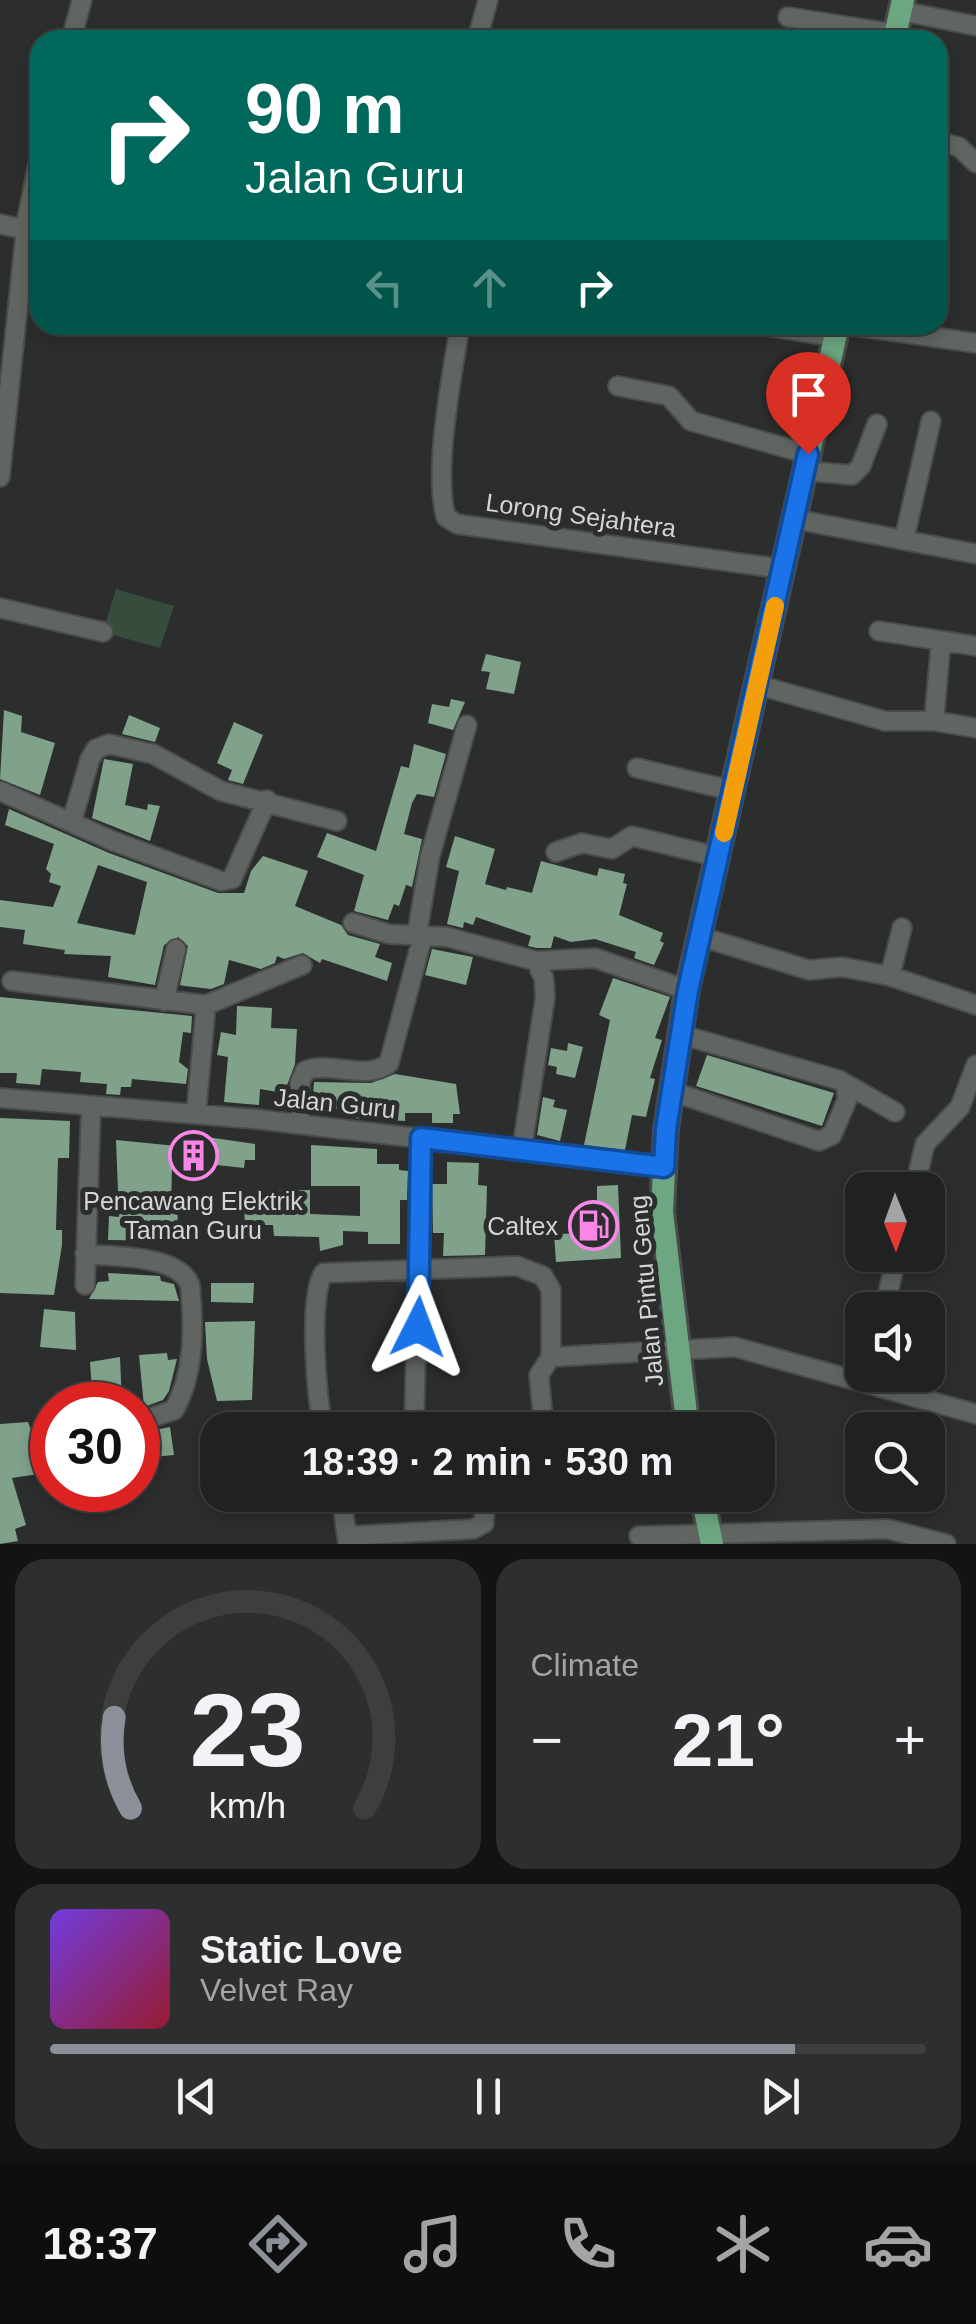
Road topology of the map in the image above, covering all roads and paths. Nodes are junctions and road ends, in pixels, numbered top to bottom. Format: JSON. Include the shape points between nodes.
{"nodes":[{"id":1,"x":82,"y":0,"type":"edge"},
{"id":2,"x":488,"y":0,"type":"edge"},
{"id":3,"x":788,"y":17,"type":"dead end"},
{"id":4,"x":899,"y":21,"type":"edge"},
{"id":5,"x":976,"y":26,"type":"edge"},
{"id":6,"x":74,"y":30,"type":"edge"},
{"id":7,"x":480,"y":30,"type":"edge"},
{"id":8,"x":948,"y":144,"type":"edge"},
{"id":9,"x":976,"y":162,"type":"edge"},
{"id":10,"x":30,"y":209,"type":"edge"},
{"id":11,"x":0,"y":224,"type":"edge"},
{"id":12,"x":26,"y":230,"type":"junction"},
{"id":13,"x":459,"y":335,"type":"edge"},
{"id":14,"x":838,"y":335,"type":"edge"},
{"id":15,"x":898,"y":335,"type":"edge"},
{"id":16,"x":976,"y":343,"type":"edge"},
{"id":17,"x":618,"y":386,"type":"dead end"},
{"id":18,"x":931,"y":421,"type":"dead end"},
{"id":19,"x":877,"y":424,"type":"dead end"},
{"id":20,"x":2,"y":437,"type":"edge"},
{"id":21,"x":806,"y":462,"type":"junction"},
{"id":22,"x":0,"y":477,"type":"edge"},
{"id":23,"x":794,"y":518,"type":"junction"},
{"id":24,"x":904,"y":540,"type":"junction"},
{"id":25,"x":976,"y":554,"type":"edge"},
{"id":26,"x":783,"y":569,"type":"junction"},
{"id":27,"x":0,"y":608,"type":"edge"},
{"id":28,"x":879,"y":631,"type":"dead end"},
{"id":29,"x":103,"y":632,"type":"dead end"},
{"id":30,"x":941,"y":641,"type":"junction"},
{"id":31,"x":976,"y":646,"type":"edge"},
{"id":32,"x":758,"y":686,"type":"junction"},
{"id":33,"x":934,"y":721,"type":"junction"},
{"id":34,"x":467,"y":726,"type":"dead end"},
{"id":35,"x":976,"y":728,"type":"edge"},
{"id":36,"x":636,"y":768,"type":"dead end"},
{"id":37,"x":0,"y":790,"type":"edge"},
{"id":38,"x":734,"y":791,"type":"junction"},
{"id":39,"x":268,"y":800,"type":"junction"},
{"id":40,"x":72,"y":821,"type":"junction"},
{"id":41,"x":337,"y":821,"type":"dead end"},
{"id":42,"x":556,"y":852,"type":"dead end"},
{"id":43,"x":718,"y":857,"type":"junction"},
{"id":44,"x":353,"y":923,"type":"dead end"},
{"id":45,"x":902,"y":928,"type":"dead end"},
{"id":46,"x":420,"y":934,"type":"junction"},
{"id":47,"x":702,"y":938,"type":"junction"},
{"id":48,"x":176,"y":949,"type":"dead end"},
{"id":49,"x":302,"y":965,"type":"dead end"},
{"id":50,"x":539,"y":966,"type":"junction"},
{"id":51,"x":890,"y":976,"type":"junction"},
{"id":52,"x":12,"y":981,"type":"dead end"},
{"id":53,"x":688,"y":990,"type":"junction"},
{"id":54,"x":164,"y":1001,"type":"junction"},
{"id":55,"x":206,"y":1005,"type":"junction"},
{"id":56,"x":976,"y":1005,"type":"edge"},
{"id":57,"x":680,"y":1034,"type":"junction"},
{"id":58,"x":976,"y":1065,"type":"edge"},
{"id":59,"x":846,"y":1084,"type":"junction"},
{"id":60,"x":671,"y":1091,"type":"junction"},
{"id":61,"x":0,"y":1098,"type":"edge"},
{"id":62,"x":91,"y":1106,"type":"junction"},
{"id":63,"x":895,"y":1112,"type":"dead end"},
{"id":64,"x":196,"y":1114,"type":"junction"},
{"id":65,"x":300,"y":1124,"type":"junction"},
{"id":66,"x":421,"y":1138,"type":"junction"},
{"id":67,"x":522,"y":1149,"type":"junction"},
{"id":68,"x":664,"y":1167,"type":"junction"},
{"id":69,"x":918,"y":1172,"type":"edge"},
{"id":70,"x":85,"y":1254,"type":"junction"},
{"id":71,"x":421,"y":1272,"type":"junction"},
{"id":72,"x":84,"y":1285,"type":"dead end"},
{"id":73,"x":677,"y":1348,"type":"junction"},
{"id":74,"x":552,"y":1358,"type":"junction"},
{"id":75,"x":845,"y":1373,"type":"edge"},
{"id":76,"x":909,"y":1392,"type":"edge"},
{"id":77,"x":322,"y":1412,"type":"edge"},
{"id":78,"x":415,"y":1412,"type":"edge"},
{"id":79,"x":542,"y":1412,"type":"edge"},
{"id":80,"x":686,"y":1412,"type":"edge"},
{"id":81,"x":976,"y":1414,"type":"edge"},
{"id":82,"x":160,"y":1415,"type":"edge"},
{"id":83,"x":344,"y":1512,"type":"edge"},
{"id":84,"x":484,"y":1512,"type":"edge"},
{"id":85,"x":705,"y":1512,"type":"edge"},
{"id":86,"x":639,"y":1536,"type":"dead end"},
{"id":87,"x":348,"y":1540,"type":"edge"},
{"id":88,"x":711,"y":1540,"type":"edge"},
{"id":89,"x":946,"y":1544,"type":"edge"}],
"edges":[{"from":1,"to":6,"type":"street"},
{"from":2,"to":7,"type":"street"},
{"from":3,"to":4,"type":"street"},
{"from":4,"to":5,"type":"street"},
{"from":8,"to":9,"type":"street"},
{"from":10,"to":12,"type":"street"},
{"from":11,"to":12,"type":"street"},
{"from":12,"to":20,"type":"street"},
{"from":13,"to":26,"type":"street","name":"Lorong Sejahtera","via":[[447,421],[446,517],[458,524]]},
{"from":14,"to":21,"type":"main road","name":"Jalan Pintu Geng"},
{"from":15,"to":16,"type":"street"},
{"from":17,"to":21,"type":"street","via":[[669,396],[691,421]]},
{"from":18,"to":24,"type":"street"},
{"from":19,"to":21,"type":"street","via":[[852,475]]},
{"from":20,"to":22,"type":"street"},
{"from":21,"to":23,"type":"main road","name":"Jalan Pintu Geng"},
{"from":23,"to":24,"type":"street"},
{"from":23,"to":26,"type":"main road","name":"Jalan Pintu Geng"},
{"from":24,"to":25,"type":"street"},
{"from":26,"to":32,"type":"main road","name":"Jalan Pintu Geng"},
{"from":27,"to":29,"type":"street"},
{"from":28,"to":30,"type":"street"},
{"from":30,"to":31,"type":"street"},
{"from":30,"to":33,"type":"street"},
{"from":32,"to":33,"type":"street","via":[[886,721]]},
{"from":32,"to":38,"type":"main road","name":"Jalan Pintu Geng"},
{"from":33,"to":35,"type":"street"},
{"from":34,"to":46,"type":"street","via":[[430,856]]},
{"from":36,"to":38,"type":"street"},
{"from":37,"to":40,"type":"street"},
{"from":38,"to":43,"type":"main road","name":"Jalan Pintu Geng"},
{"from":39,"to":40,"type":"street","via":[[240,868],[227,881]]},
{"from":39,"to":40,"type":"street","via":[[221,792],[153,754],[108,744],[90,759]]},
{"from":39,"to":41,"type":"street"},
{"from":42,"to":43,"type":"street","via":[[582,844],[612,849],[632,836]]},
{"from":43,"to":47,"type":"main road","name":"Jalan Pintu Geng"},
{"from":44,"to":46,"type":"street","via":[[389,934]]},
{"from":45,"to":51,"type":"street"},
{"from":46,"to":50,"type":"street"},
{"from":46,"to":65,"type":"street","via":[[389,1063],[375,1070],[305,1071]]},
{"from":47,"to":51,"type":"street","via":[[809,970],[844,967]]},
{"from":47,"to":53,"type":"main road","name":"Jalan Pintu Geng"},
{"from":48,"to":54,"type":"street"},
{"from":49,"to":55,"type":"street"},
{"from":50,"to":53,"type":"street","via":[[594,958]]},
{"from":50,"to":67,"type":"street","via":[[545,998]]},
{"from":51,"to":56,"type":"street"},
{"from":52,"to":54,"type":"street"},
{"from":53,"to":57,"type":"main road","name":"Jalan Pintu Geng"},
{"from":54,"to":55,"type":"street"},
{"from":55,"to":64,"type":"street"},
{"from":57,"to":59,"type":"street"},
{"from":57,"to":60,"type":"main road","name":"Jalan Pintu Geng"},
{"from":58,"to":69,"type":"street","via":[[960,1108],[924,1144]]},
{"from":59,"to":60,"type":"street","via":[[847,1100],[832,1134],[819,1141]]},
{"from":59,"to":63,"type":"street"},
{"from":60,"to":68,"type":"main road","name":"Jalan Pintu Geng"},
{"from":61,"to":62,"type":"street","name":"Jalan Guru"},
{"from":62,"to":64,"type":"street","name":"Jalan Guru"},
{"from":62,"to":70,"type":"street"},
{"from":64,"to":65,"type":"street","name":"Jalan Guru"},
{"from":65,"to":66,"type":"street","name":"Jalan Guru"},
{"from":66,"to":67,"type":"street","name":"Jalan Guru"},
{"from":66,"to":71,"type":"street"},
{"from":67,"to":68,"type":"street","name":"Jalan Guru"},
{"from":68,"to":73,"type":"main road","name":"Jalan Pintu Geng","via":[[662,1212]]},
{"from":70,"to":72,"type":"street"},
{"from":70,"to":82,"type":"street","via":[[166,1266],[190,1285],[192,1352],[180,1399]]},
{"from":71,"to":74,"type":"street","via":[[535,1270],[551,1290]]},
{"from":71,"to":77,"type":"street","via":[[343,1271],[319,1280]]},
{"from":71,"to":78,"type":"street"},
{"from":73,"to":74,"type":"street"},
{"from":73,"to":75,"type":"street","via":[[735,1346]]},
{"from":73,"to":80,"type":"main road","name":"Jalan Pintu Geng"},
{"from":74,"to":79,"type":"street","via":[[539,1375]]},
{"from":76,"to":81,"type":"street"},
{"from":83,"to":87,"type":"street"},
{"from":84,"to":87,"type":"street","via":[[484,1523],[474,1529]]},
{"from":85,"to":88,"type":"main road"},
{"from":86,"to":88,"type":"street"},
{"from":88,"to":89,"type":"street","via":[[888,1530]]}]}
